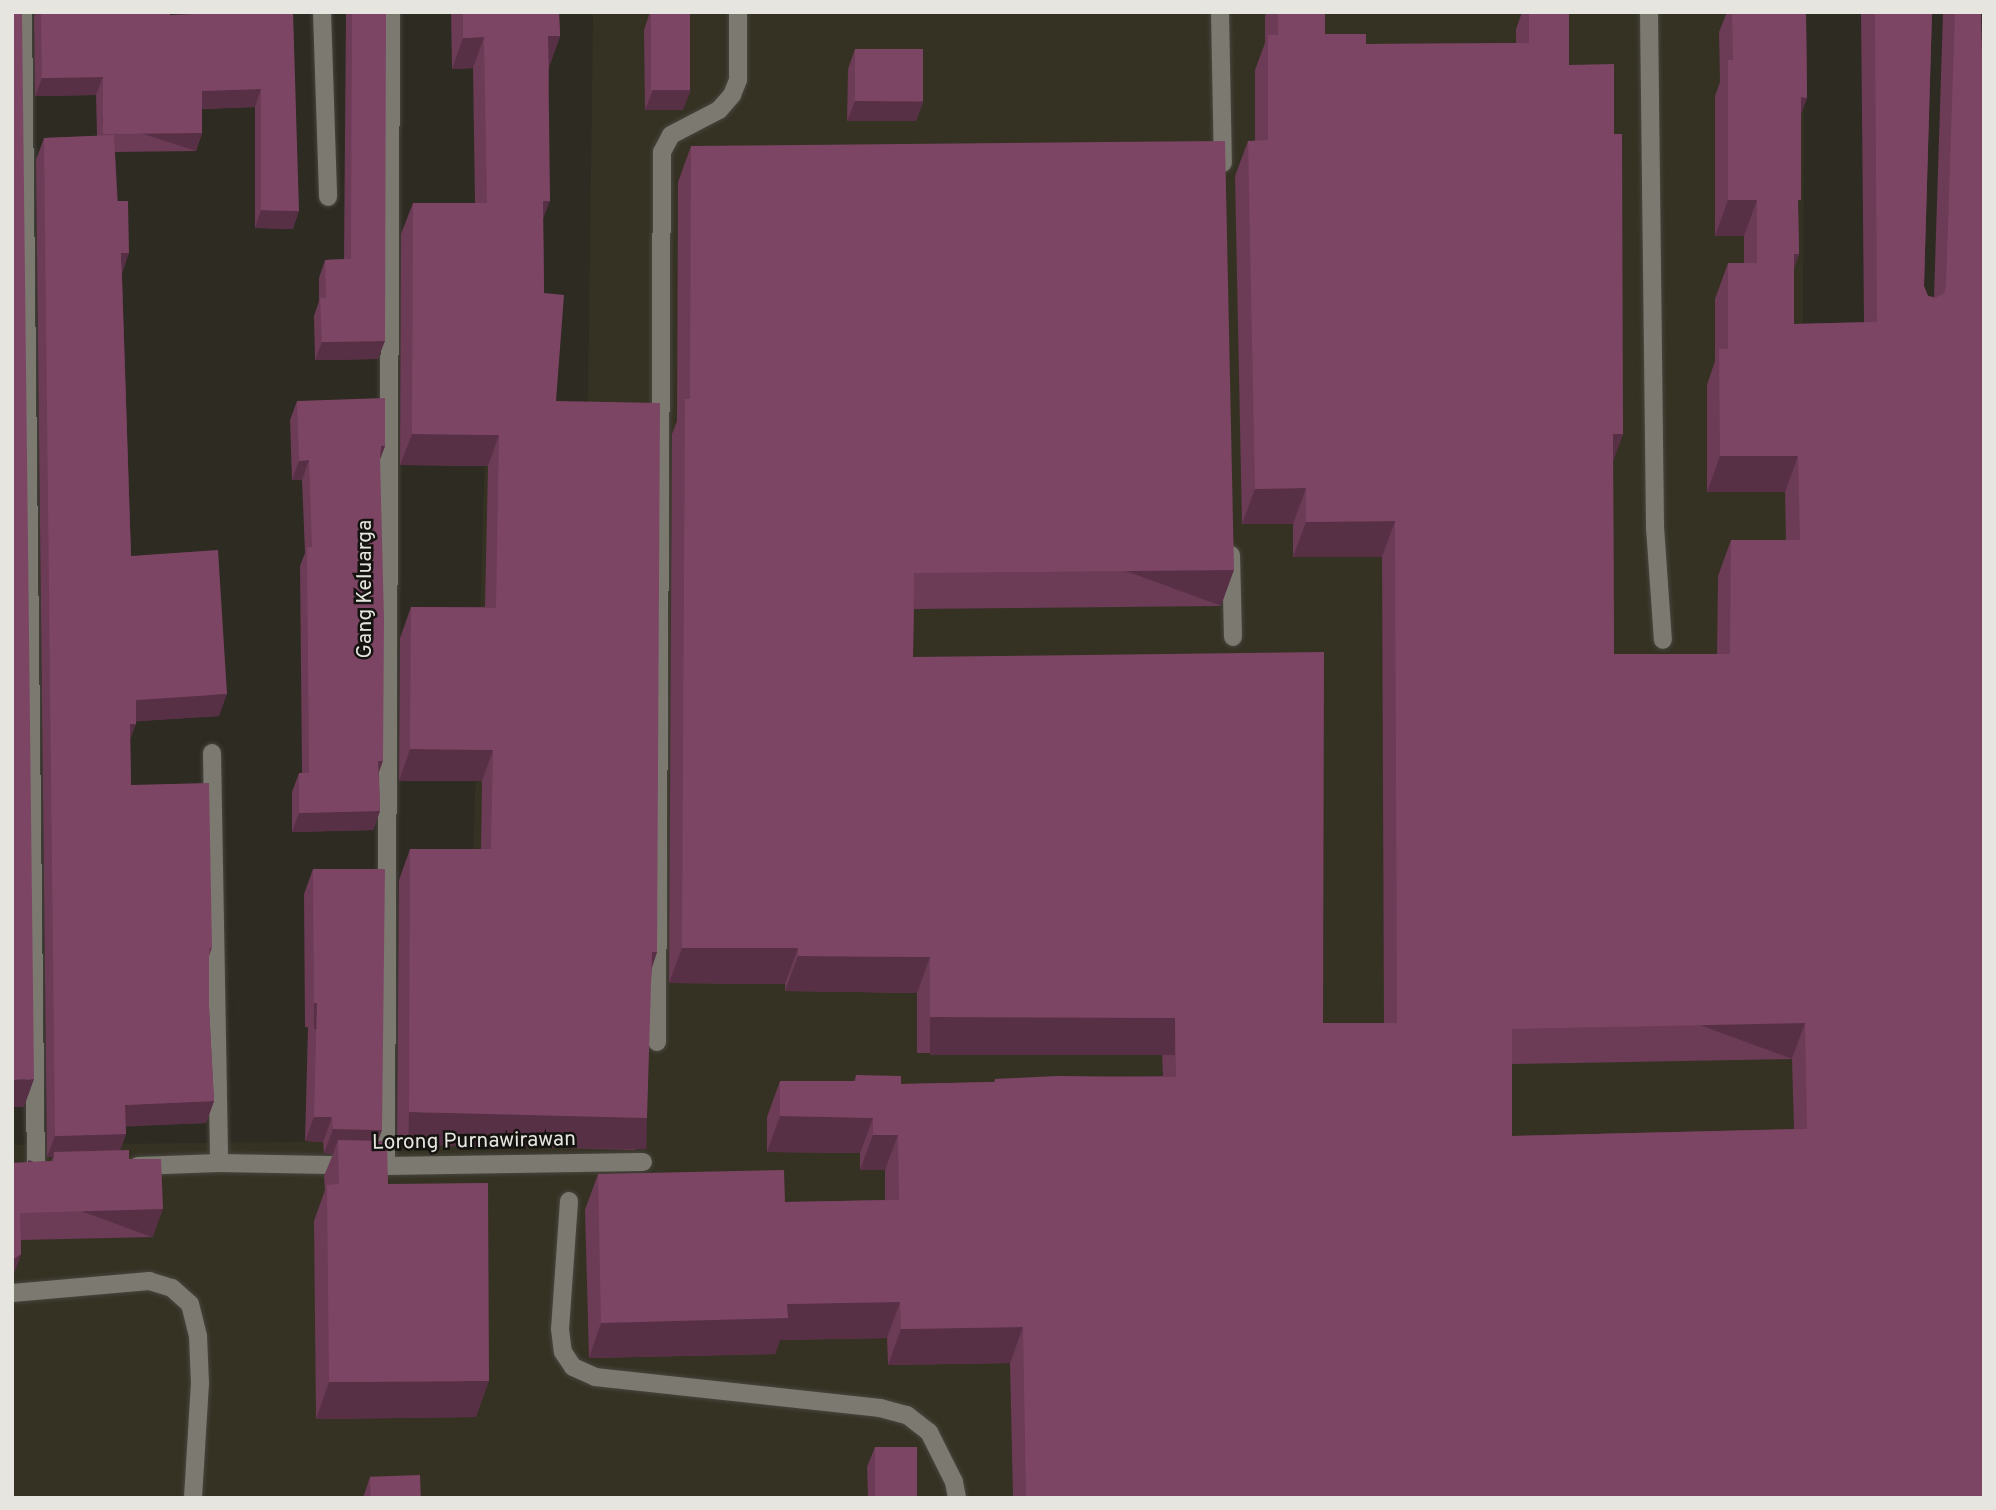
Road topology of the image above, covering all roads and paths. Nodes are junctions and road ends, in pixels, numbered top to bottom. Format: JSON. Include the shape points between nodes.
{"nodes":[{"id":1,"x":23,"y":12,"type":"edge"},
{"id":2,"x":322,"y":12,"type":"edge"},
{"id":3,"x":391,"y":12,"type":"edge"},
{"id":4,"x":738,"y":12,"type":"edge"},
{"id":5,"x":1220,"y":12,"type":"edge"},
{"id":6,"x":1648,"y":12,"type":"edge"},
{"id":7,"x":1224,"y":179,"type":"edge"},
{"id":8,"x":328,"y":197,"type":"dead end"},
{"id":9,"x":1231,"y":540,"type":"edge"},
{"id":10,"x":1233,"y":638,"type":"dead end"},
{"id":11,"x":1663,"y":640,"type":"dead end"},
{"id":12,"x":212,"y":753,"type":"dead end"},
{"id":13,"x":657,"y":1042,"type":"dead end"},
{"id":14,"x":643,"y":1162,"type":"dead end"},
{"id":15,"x":219,"y":1163,"type":"junction"},
{"id":16,"x":386,"y":1166,"type":"junction"},
{"id":17,"x":115,"y":1167,"type":"edge"},
{"id":18,"x":12,"y":1170,"type":"edge"},
{"id":19,"x":569,"y":1201,"type":"dead end"},
{"id":20,"x":12,"y":1293,"type":"edge"},
{"id":21,"x":193,"y":1498,"type":"edge"},
{"id":22,"x":957,"y":1498,"type":"edge"}],
"edges":[{"from":1,"to":18,"type":"street","via":[[43,1170]]},
{"from":2,"to":8,"type":"street"},
{"from":3,"to":16,"type":"street","name":"Gang Keluarga"},
{"from":4,"to":13,"type":"street","via":[[738,79],[732,95],[719,110],[671,135],[662,152]]},
{"from":5,"to":7,"type":"street"},
{"from":6,"to":11,"type":"street","via":[[1655,527]]},
{"from":9,"to":10,"type":"street"},
{"from":12,"to":15,"type":"street"},
{"from":14,"to":16,"type":"street","name":"Lorong Purnawirawan"},
{"from":15,"to":16,"type":"street","name":"Lorong Purnawirawan"},
{"from":15,"to":17,"type":"street","name":"Lorong Purnawirawan"},
{"from":19,"to":22,"type":"street","via":[[560,1329],[563,1352],[573,1367],[595,1377],[908,1415],[929,1432]]},
{"from":20,"to":21,"type":"street","via":[[149,1281],[172,1288],[190,1304],[198,1336],[200,1383]]}]}
